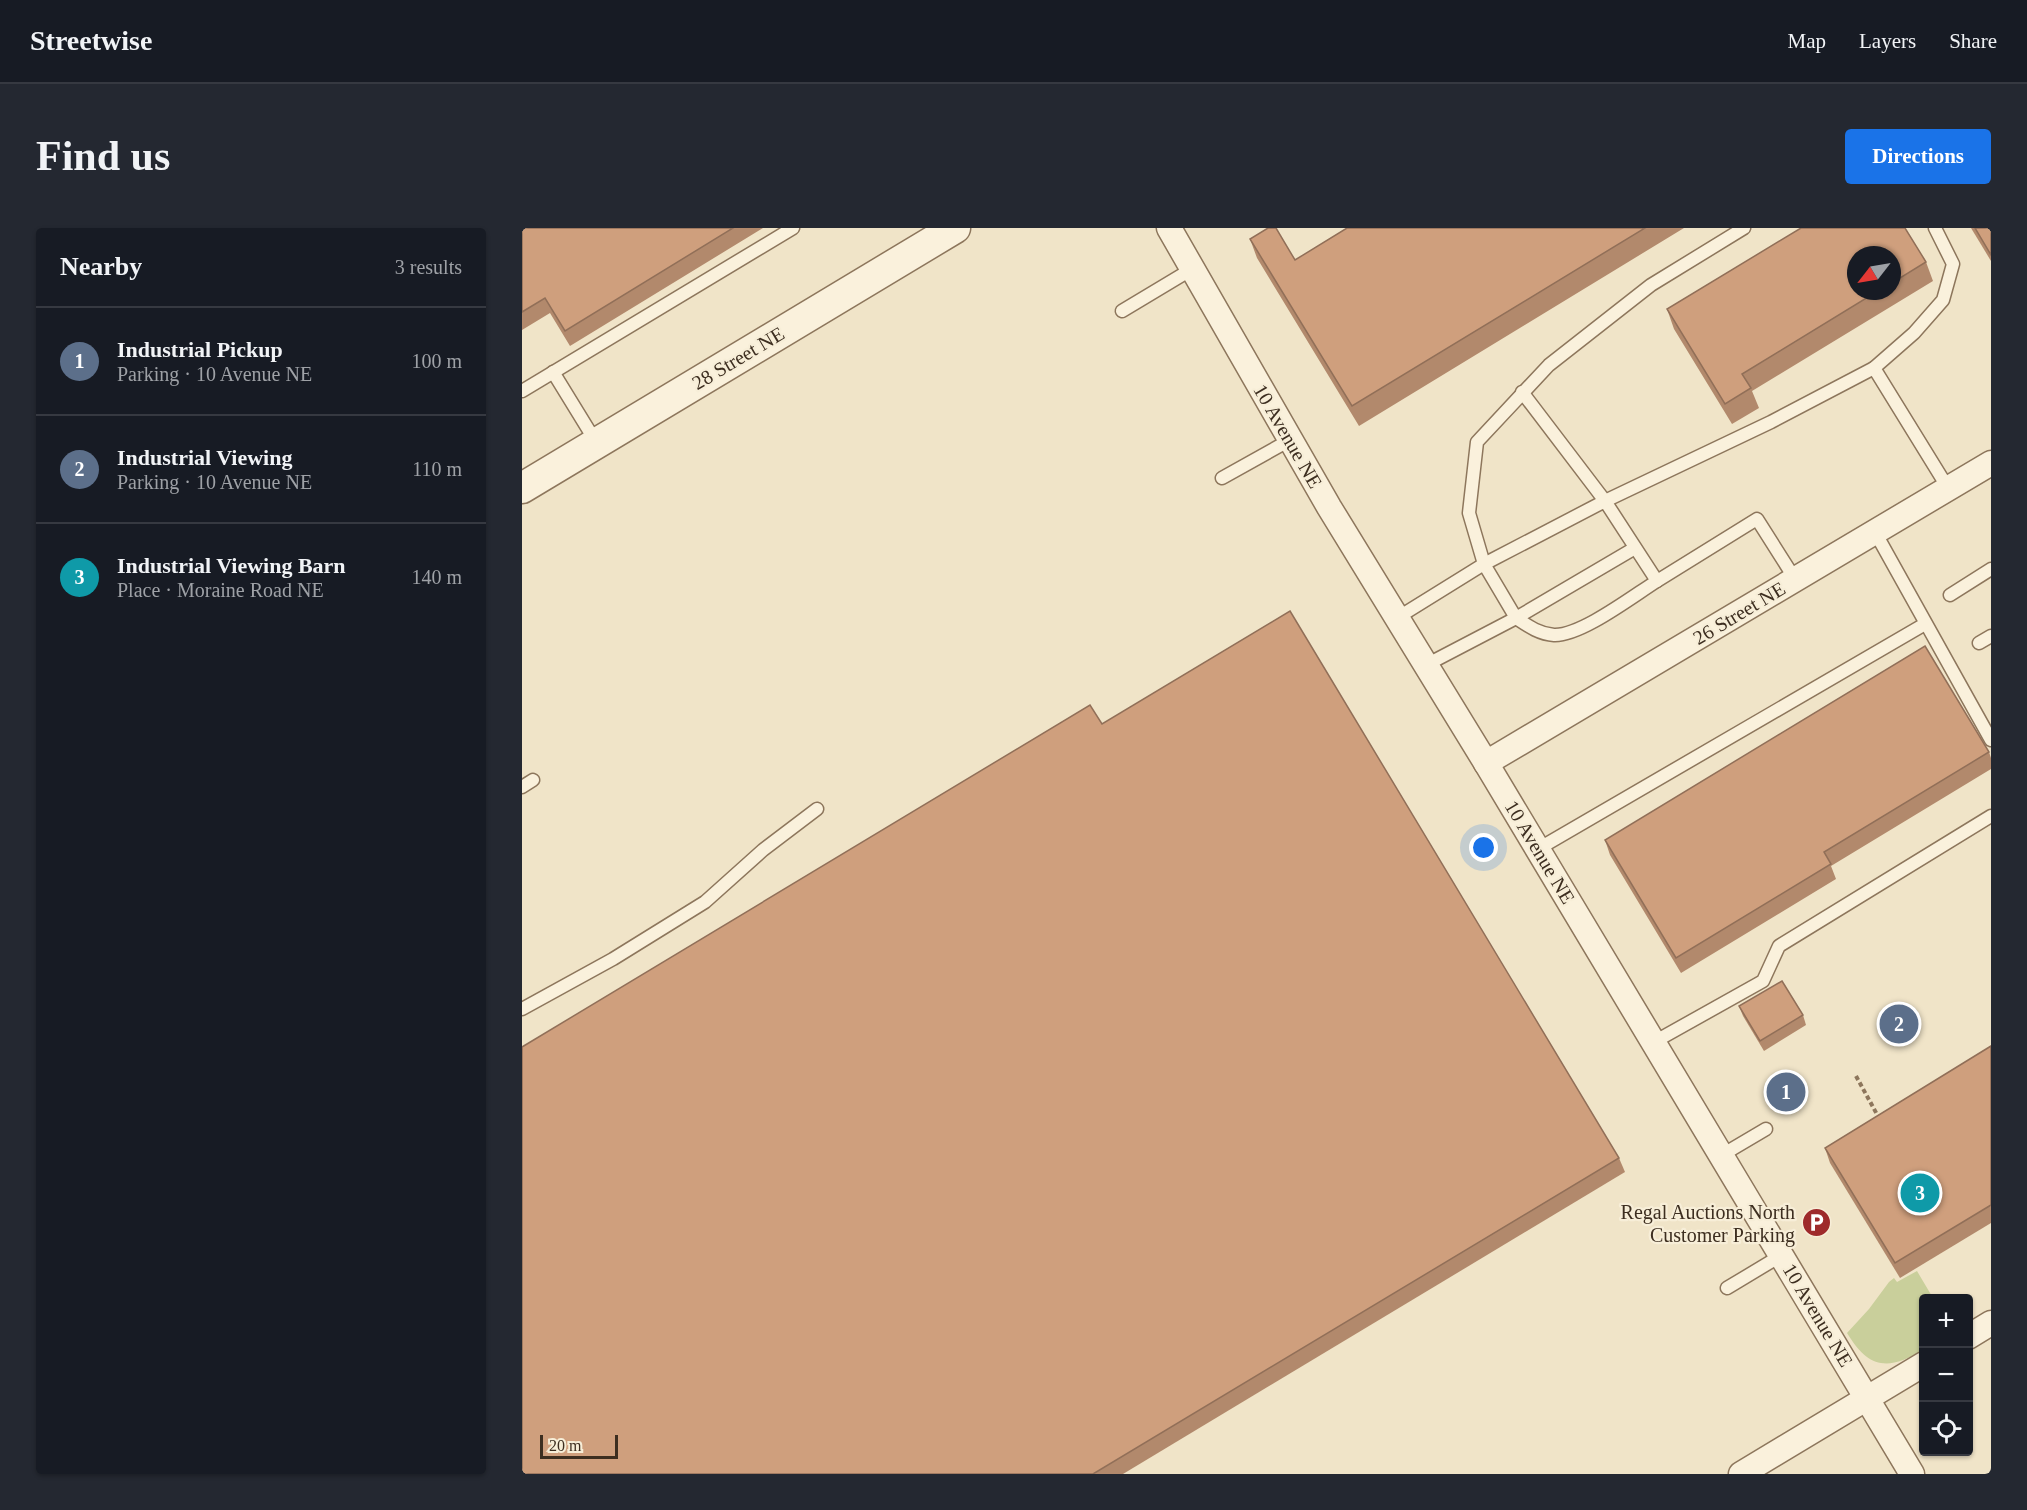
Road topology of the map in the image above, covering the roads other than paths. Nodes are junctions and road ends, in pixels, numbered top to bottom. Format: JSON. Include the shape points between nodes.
{"nodes":[{"id":1,"x":794,"y":228,"type":"edge"},
{"id":2,"x":955,"y":228,"type":"edge"},
{"id":3,"x":1169,"y":228,"type":"edge"},
{"id":4,"x":1744,"y":228,"type":"edge"},
{"id":5,"x":1935,"y":228,"type":"edge"},
{"id":6,"x":1192,"y":269,"type":"junction"},
{"id":7,"x":1122,"y":311,"type":"dead end"},
{"id":8,"x":1874,"y":368,"type":"junction"},
{"id":9,"x":553,"y":372,"type":"junction"},
{"id":10,"x":522,"y":391,"type":"edge"},
{"id":11,"x":1522,"y":393,"type":"junction"},
{"id":12,"x":1290,"y":440,"type":"junction"},
{"id":13,"x":597,"y":443,"type":"junction"},
{"id":14,"x":1991,"y":463,"type":"edge"},
{"id":15,"x":1222,"y":477,"type":"dead end"},
{"id":16,"x":522,"y":488,"type":"edge"},
{"id":17,"x":1948,"y":488,"type":"junction"},
{"id":18,"x":1605,"y":501,"type":"junction"},
{"id":19,"x":1875,"y":532,"type":"junction"},
{"id":20,"x":1635,"y":548,"type":"junction"},
{"id":21,"x":1484,"y":564,"type":"junction"},
{"id":22,"x":1991,"y":569,"type":"edge"},
{"id":23,"x":1795,"y":579,"type":"junction"},
{"id":24,"x":1657,"y":581,"type":"junction"},
{"id":25,"x":1950,"y":595,"type":"dead end"},
{"id":26,"x":1397,"y":618,"type":"junction"},
{"id":27,"x":1516,"y":618,"type":"junction"},
{"id":28,"x":1925,"y":624,"type":"junction"},
{"id":29,"x":1991,"y":636,"type":"edge"},
{"id":30,"x":1979,"y":643,"type":"dead end"},
{"id":31,"x":1426,"y":665,"type":"junction"},
{"id":32,"x":1991,"y":740,"type":"edge"},
{"id":33,"x":1486,"y":763,"type":"junction"},
{"id":34,"x":817,"y":809,"type":"dead end"},
{"id":35,"x":1991,"y":816,"type":"edge"},
{"id":36,"x":1538,"y":849,"type":"junction"},
{"id":37,"x":522,"y":1009,"type":"edge"},
{"id":38,"x":1654,"y":1042,"type":"junction"},
{"id":39,"x":1766,"y":1129,"type":"dead end"},
{"id":40,"x":1722,"y":1155,"type":"junction"},
{"id":41,"x":1782,"y":1255,"type":"junction"},
{"id":42,"x":1727,"y":1288,"type":"dead end"},
{"id":43,"x":1991,"y":1323,"type":"edge"},
{"id":44,"x":1973,"y":1334,"type":"edge"},
{"id":45,"x":1919,"y":1366,"type":"edge"},
{"id":46,"x":1868,"y":1398,"type":"junction"},
{"id":47,"x":1741,"y":1474,"type":"edge"},
{"id":48,"x":1912,"y":1474,"type":"edge"}],
"edges":[{"from":1,"to":9,"type":"lane"},
{"from":2,"to":13,"type":"street","name":"28 Street NE"},
{"from":3,"to":6,"type":"street","name":"10 Avenue NE"},
{"from":4,"to":11,"type":"lane","via":[[1651,285],[1549,365]]},
{"from":5,"to":8,"type":"lane","via":[[1953,264],[1943,300],[1914,333]]},
{"from":6,"to":7,"type":"lane"},
{"from":6,"to":12,"type":"street","name":"10 Avenue NE"},
{"from":8,"to":17,"type":"lane"},
{"from":8,"to":18,"type":"lane"},
{"from":9,"to":10,"type":"lane"},
{"from":9,"to":13,"type":"lane"},
{"from":11,"to":18,"type":"lane"},
{"from":11,"to":21,"type":"lane","via":[[1477,442],[1470,513]]},
{"from":12,"to":15,"type":"lane"},
{"from":12,"to":26,"type":"street","name":"10 Avenue NE"},
{"from":13,"to":16,"type":"street","name":"28 Street NE"},
{"from":14,"to":17,"type":"street","name":"26 Street NE"},
{"from":17,"to":19,"type":"street","name":"26 Street NE"},
{"from":18,"to":20,"type":"lane"},
{"from":18,"to":21,"type":"lane"},
{"from":19,"to":23,"type":"street","name":"26 Street NE"},
{"from":19,"to":28,"type":"lane"},
{"from":20,"to":24,"type":"lane"},
{"from":20,"to":27,"type":"lane"},
{"from":21,"to":26,"type":"lane"},
{"from":21,"to":27,"type":"lane"},
{"from":22,"to":25,"type":"lane"},
{"from":23,"to":24,"type":"lane","via":[[1757,519]]},
{"from":23,"to":33,"type":"street","name":"26 Street NE"},
{"from":24,"to":27,"type":"lane","via":[[1577,630],[1555,635],[1538,632]]},
{"from":26,"to":31,"type":"street","name":"10 Avenue NE"},
{"from":27,"to":31,"type":"lane"},
{"from":28,"to":32,"type":"lane"},
{"from":28,"to":36,"type":"lane"},
{"from":29,"to":30,"type":"lane"},
{"from":31,"to":33,"type":"street","name":"10 Avenue NE"},
{"from":33,"to":36,"type":"street","name":"10 Avenue NE"},
{"from":34,"to":37,"type":"lane","via":[[705,902]]},
{"from":35,"to":38,"type":"lane","via":[[1779,946],[1763,981]]},
{"from":36,"to":38,"type":"street","name":"10 Avenue NE"},
{"from":38,"to":40,"type":"street","name":"10 Avenue NE"},
{"from":39,"to":40,"type":"lane"},
{"from":40,"to":41,"type":"street","name":"10 Avenue NE"},
{"from":41,"to":42,"type":"lane"},
{"from":41,"to":46,"type":"street","name":"10 Avenue NE"},
{"from":43,"to":44,"type":"street"},
{"from":45,"to":46,"type":"street"},
{"from":46,"to":47,"type":"street"},
{"from":46,"to":48,"type":"street","name":"10 Avenue NE"}]}
